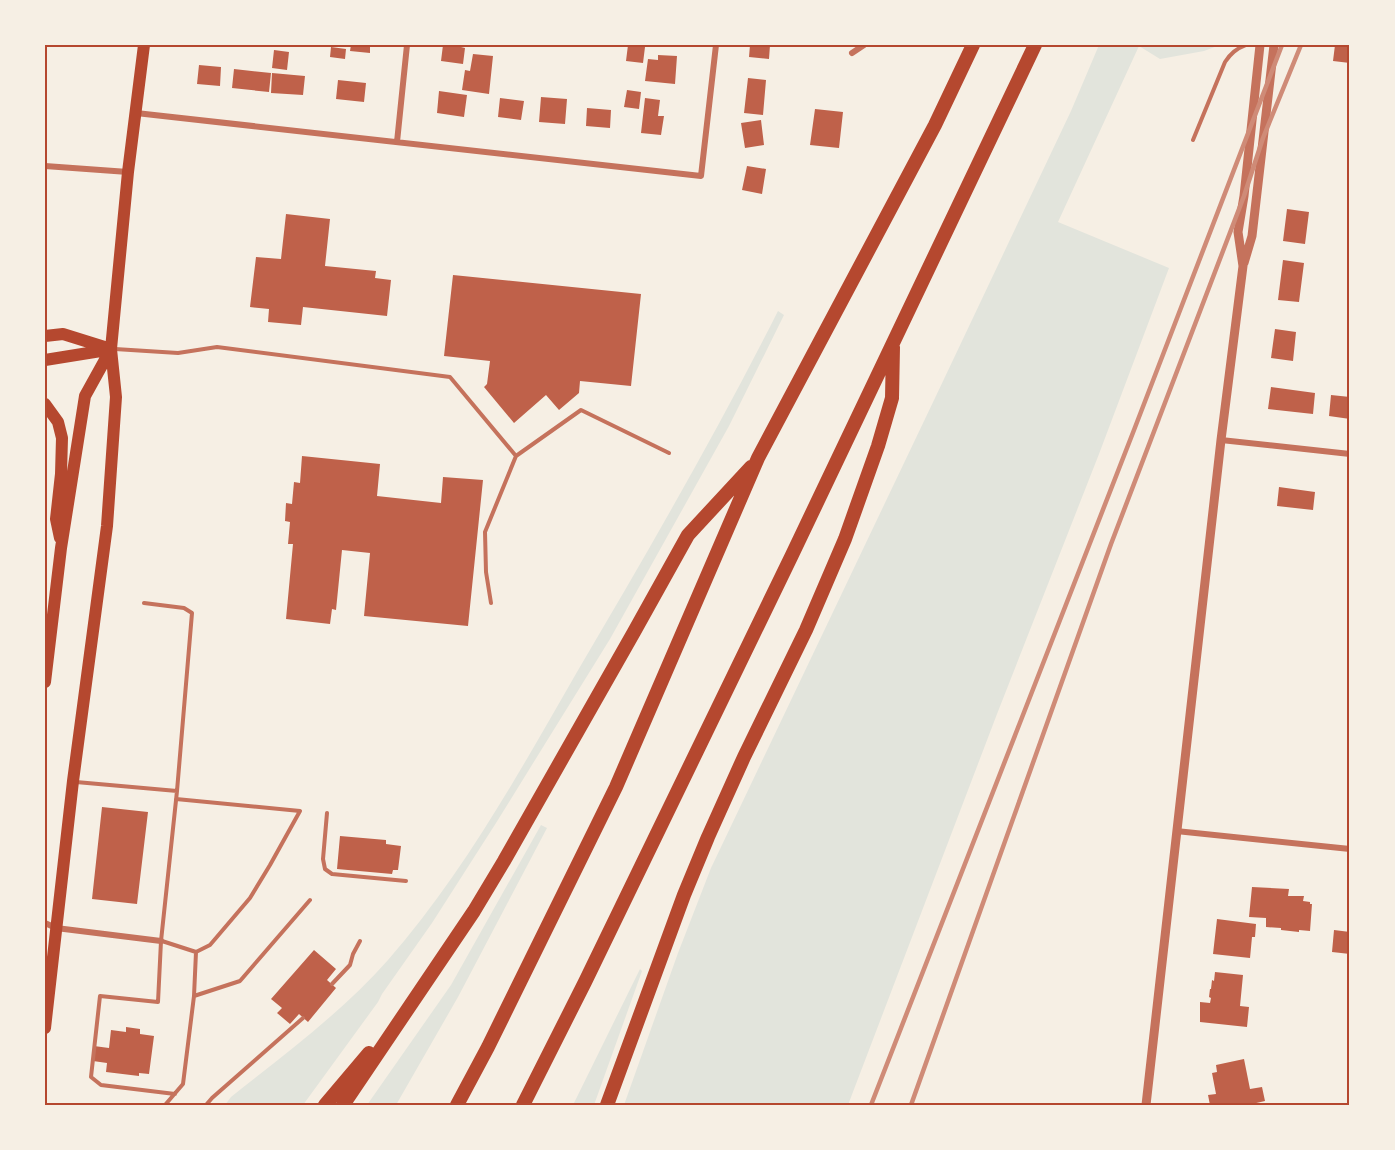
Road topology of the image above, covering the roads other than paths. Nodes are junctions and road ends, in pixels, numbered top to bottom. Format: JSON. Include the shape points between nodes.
{"nodes":[{"id":1,"x":144,"y":45,"type":"edge"},
{"id":2,"x":407,"y":45,"type":"edge"},
{"id":3,"x":716,"y":45,"type":"edge"},
{"id":4,"x":864,"y":45,"type":"edge"},
{"id":5,"x":973,"y":45,"type":"edge"},
{"id":6,"x":1035,"y":45,"type":"edge"},
{"id":7,"x":1246,"y":45,"type":"edge"},
{"id":8,"x":1260,"y":45,"type":"edge"},
{"id":9,"x":1274,"y":45,"type":"edge"},
{"id":10,"x":852,"y":53,"type":"dead end"},
{"id":11,"x":136,"y":113,"type":"junction"},
{"id":12,"x":1193,"y":140,"type":"dead end"},
{"id":13,"x":397,"y":142,"type":"junction"},
{"id":14,"x":45,"y":166,"type":"edge"},
{"id":15,"x":128,"y":172,"type":"junction"},
{"id":16,"x":1243,"y":265,"type":"junction"},
{"id":17,"x":45,"y":336,"type":"edge"},
{"id":18,"x":893,"y":342,"type":"junction"},
{"id":19,"x":111,"y":349,"type":"junction"},
{"id":20,"x":45,"y":360,"type":"edge"},
{"id":21,"x":45,"y":404,"type":"edge"},
{"id":22,"x":1221,"y":440,"type":"junction"},
{"id":23,"x":669,"y":453,"type":"dead end"},
{"id":24,"x":1350,"y":454,"type":"edge"},
{"id":25,"x":516,"y":456,"type":"junction"},
{"id":26,"x":758,"y":458,"type":"junction"},
{"id":27,"x":61,"y":548,"type":"junction"},
{"id":28,"x":144,"y":603,"type":"dead end"},
{"id":29,"x":491,"y":603,"type":"dead end"},
{"id":30,"x":47,"y":650,"type":"edge"},
{"id":31,"x":45,"y":682,"type":"edge"},
{"id":32,"x":73,"y":781,"type":"junction"},
{"id":33,"x":177,"y":791,"type":"junction"},
{"id":34,"x":176,"y":800,"type":"junction"},
{"id":35,"x":327,"y":813,"type":"dead end"},
{"id":36,"x":1176,"y":831,"type":"junction"},
{"id":37,"x":1350,"y":849,"type":"edge"},
{"id":38,"x":405,"y":881,"type":"dead end"},
{"id":39,"x":310,"y":900,"type":"dead end"},
{"id":40,"x":49,"y":927,"type":"edge"},
{"id":41,"x":161,"y":941,"type":"junction"},
{"id":42,"x":360,"y":941,"type":"dead end"},
{"id":43,"x":196,"y":952,"type":"junction"},
{"id":44,"x":332,"y":984,"type":"dead end"},
{"id":45,"x":194,"y":996,"type":"junction"},
{"id":46,"x":406,"y":1011,"type":"junction"},
{"id":47,"x":303,"y":1018,"type":"dead end"},
{"id":48,"x":45,"y":1028,"type":"edge"},
{"id":49,"x":175,"y":1094,"type":"junction"},
{"id":50,"x":165,"y":1105,"type":"edge"},
{"id":51,"x":206,"y":1105,"type":"edge"},
{"id":52,"x":325,"y":1105,"type":"edge"},
{"id":53,"x":343,"y":1105,"type":"edge"},
{"id":54,"x":457,"y":1105,"type":"edge"},
{"id":55,"x":523,"y":1105,"type":"edge"},
{"id":56,"x":607,"y":1105,"type":"edge"},
{"id":57,"x":1146,"y":1105,"type":"edge"}],
"edges":[{"from":1,"to":11,"type":"main road"},
{"from":2,"to":13,"type":"street"},
{"from":3,"to":13,"type":"street","via":[[701,176]]},
{"from":4,"to":10,"type":"street"},
{"from":5,"to":26,"type":"highway","via":[[935,125]]},
{"from":6,"to":18,"type":"highway"},
{"from":7,"to":12,"type":"lane","via":[[1236,49],[1225,62]]},
{"from":8,"to":16,"type":"street","via":[[1238,232]]},
{"from":9,"to":16,"type":"street","via":[[1252,236]]},
{"from":11,"to":13,"type":"street"},
{"from":11,"to":15,"type":"main road"},
{"from":14,"to":15,"type":"street"},
{"from":15,"to":19,"type":"main road"},
{"from":16,"to":22,"type":"street"},
{"from":17,"to":19,"type":"main road","via":[[63,334]]},
{"from":18,"to":55,"type":"highway"},
{"from":18,"to":56,"type":"highway","via":[[892,398],[845,540],[708,837]]},
{"from":19,"to":20,"type":"main road"},
{"from":19,"to":25,"type":"lane","via":[[178,353],[217,347],[450,377]]},
{"from":19,"to":27,"type":"main road","via":[[85,396]]},
{"from":19,"to":32,"type":"main road","via":[[116,397],[107,526]]},
{"from":21,"to":27,"type":"main road","via":[[58,422],[62,438],[56,519]]},
{"from":22,"to":24,"type":"street"},
{"from":22,"to":36,"type":"street"},
{"from":23,"to":25,"type":"lane","via":[[581,410]]},
{"from":25,"to":29,"type":"lane","via":[[485,532]]},
{"from":26,"to":46,"type":"highway","via":[[688,535],[504,861]]},
{"from":26,"to":54,"type":"highway","via":[[616,787]]},
{"from":27,"to":30,"type":"main road"},
{"from":28,"to":33,"type":"lane","via":[[184,608],[192,613]]},
{"from":30,"to":31,"type":"main road"},
{"from":32,"to":33,"type":"lane"},
{"from":32,"to":40,"type":"main road"},
{"from":33,"to":34,"type":"lane"},
{"from":34,"to":41,"type":"lane"},
{"from":34,"to":43,"type":"lane","via":[[300,811],[249,898],[210,945]]},
{"from":35,"to":38,"type":"lane","via":[[322,859],[325,869],[332,874]]},
{"from":36,"to":37,"type":"street"},
{"from":36,"to":57,"type":"street"},
{"from":39,"to":45,"type":"lane","via":[[240,981]]},
{"from":40,"to":41,"type":"street"},
{"from":40,"to":48,"type":"main road"},
{"from":41,"to":43,"type":"lane"},
{"from":41,"to":49,"type":"lane","via":[[158,1002],[100,996],[91,1077],[101,1085]]},
{"from":42,"to":44,"type":"lane","via":[[350,965]]},
{"from":43,"to":45,"type":"lane"},
{"from":45,"to":49,"type":"lane","via":[[183,1084]]},
{"from":46,"to":52,"type":"highway"},
{"from":46,"to":53,"type":"highway"},
{"from":47,"to":51,"type":"lane"},
{"from":49,"to":50,"type":"lane"}]}
